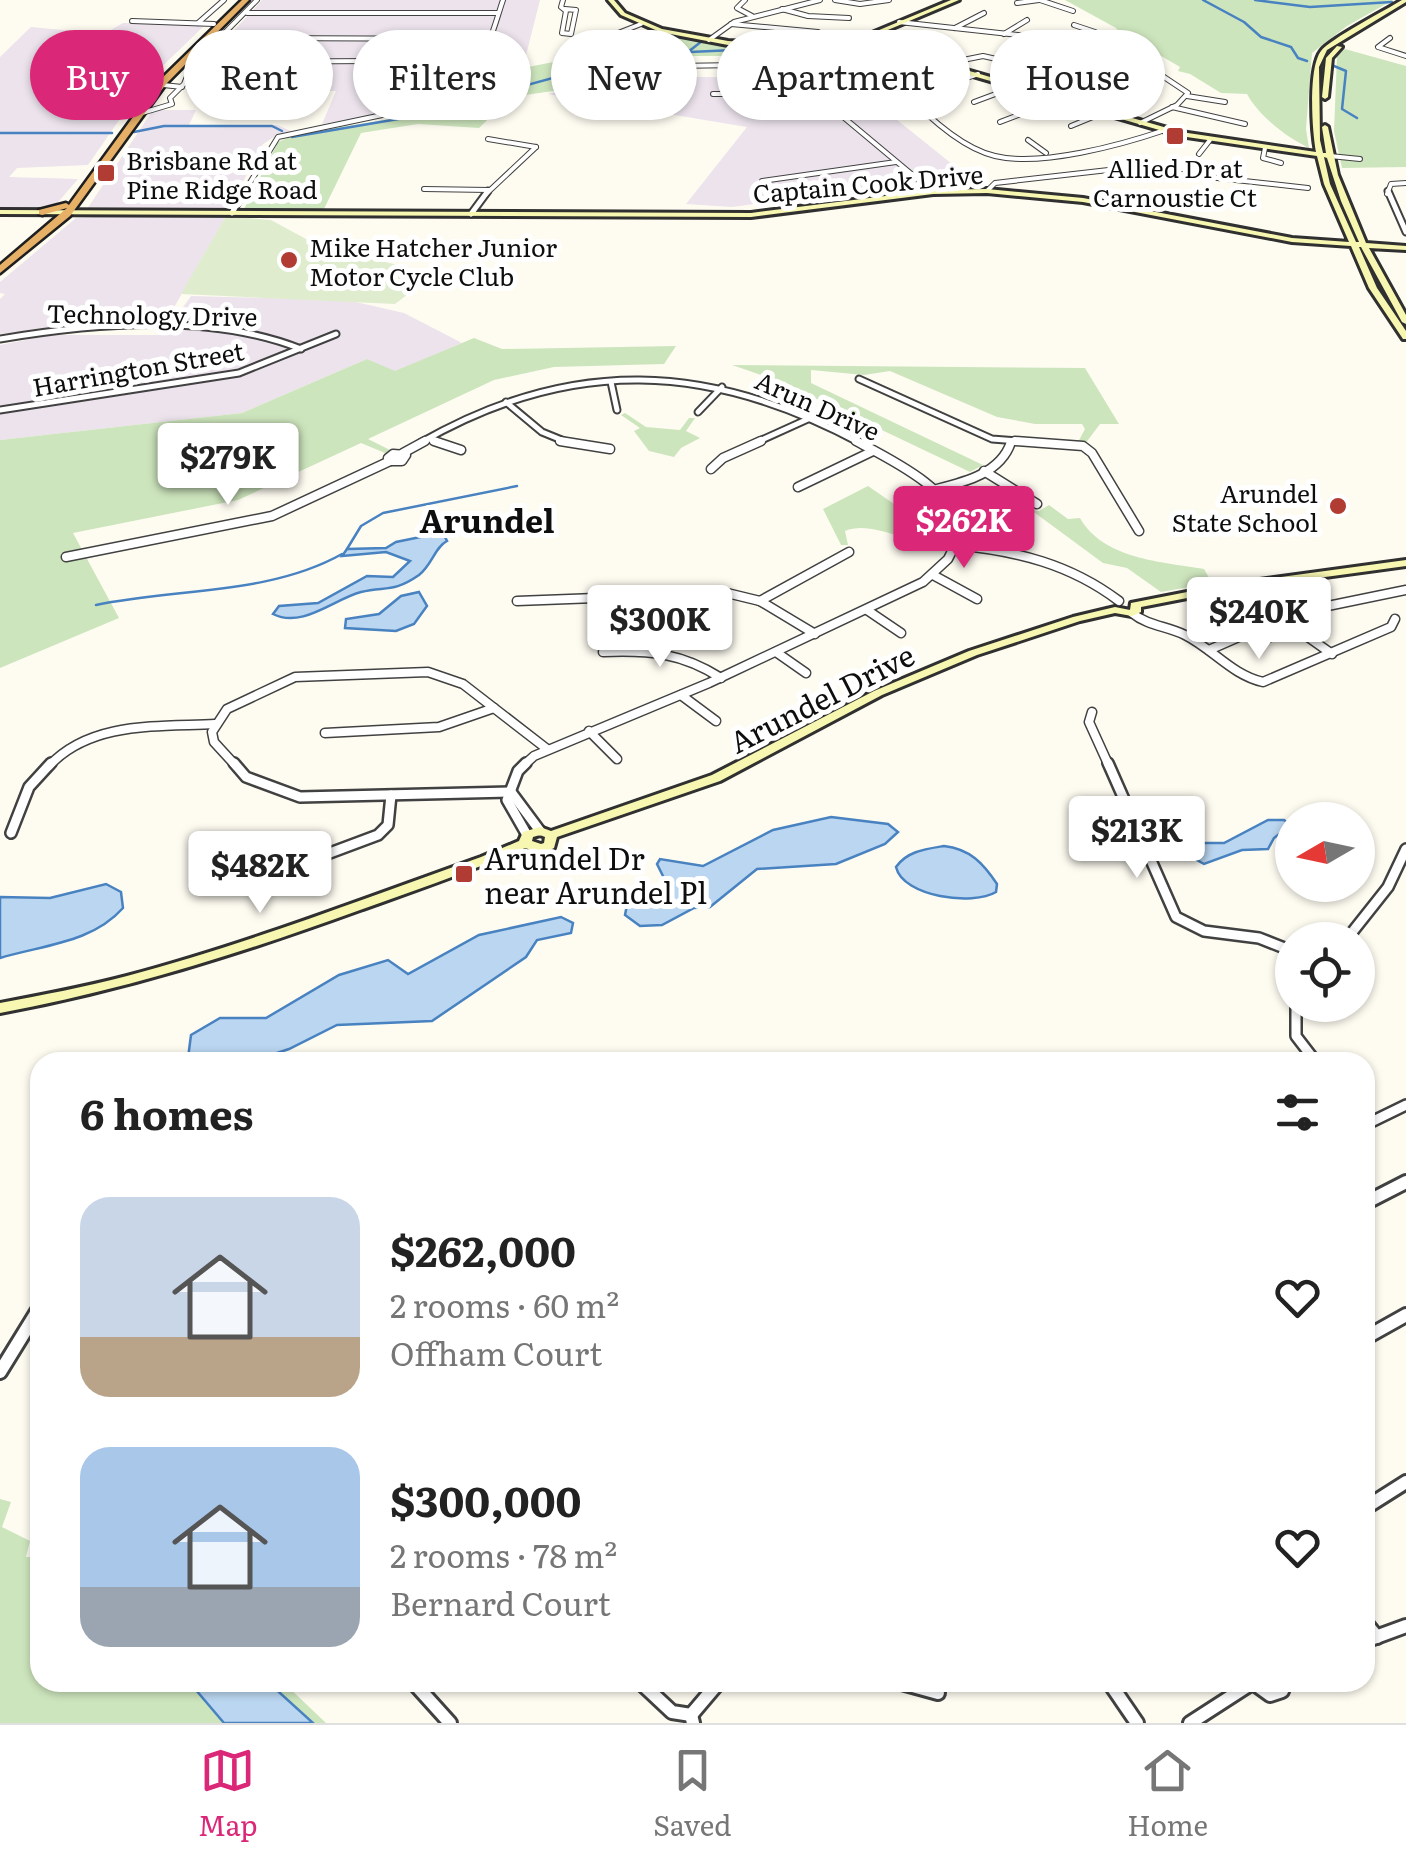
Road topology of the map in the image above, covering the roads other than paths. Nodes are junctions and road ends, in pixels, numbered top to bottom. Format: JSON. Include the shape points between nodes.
{"nodes":[{"id":1,"x":224,"y":0,"type":"edge"},
{"id":2,"x":243,"y":0,"type":"edge"},
{"id":3,"x":257,"y":0,"type":"edge"},
{"id":4,"x":502,"y":0,"type":"edge"},
{"id":5,"x":563,"y":0,"type":"edge"},
{"id":6,"x":611,"y":0,"type":"edge"},
{"id":7,"x":744,"y":0,"type":"edge"},
{"id":8,"x":820,"y":0,"type":"edge"},
{"id":9,"x":834,"y":0,"type":"edge"},
{"id":10,"x":889,"y":0,"type":"edge"},
{"id":11,"x":956,"y":0,"type":"edge"},
{"id":12,"x":1040,"y":0,"type":"edge"},
{"id":13,"x":1406,"y":2,"type":"edge"},
{"id":14,"x":1016,"y":3,"type":"dead end"},
{"id":15,"x":782,"y":9,"type":"junction"},
{"id":16,"x":565,"y":10,"type":"junction"},
{"id":17,"x":1072,"y":12,"type":"dead end"},
{"id":18,"x":247,"y":13,"type":"junction"},
{"id":19,"x":498,"y":13,"type":"junction"},
{"id":20,"x":984,"y":13,"type":"dead end"},
{"id":21,"x":752,"y":16,"type":"junction"},
{"id":22,"x":849,"y":18,"type":"dead end"},
{"id":23,"x":1027,"y":20,"type":"dead end"},
{"id":24,"x":132,"y":21,"type":"dead end"},
{"id":25,"x":899,"y":22,"type":"junction"},
{"id":26,"x":198,"y":23,"type":"junction"},
{"id":27,"x":214,"y":24,"type":"junction"},
{"id":28,"x":641,"y":24,"type":"junction"},
{"id":29,"x":729,"y":24,"type":"junction"},
{"id":30,"x":1074,"y":25,"type":"dead end"},
{"id":31,"x":955,"y":28,"type":"junction"},
{"id":32,"x":229,"y":30,"type":"edge"},
{"id":33,"x":493,"y":30,"type":"edge"},
{"id":34,"x":626,"y":30,"type":"edge"},
{"id":35,"x":796,"y":30,"type":"edge"},
{"id":36,"x":882,"y":30,"type":"edge"},
{"id":37,"x":1010,"y":30,"type":"edge"},
{"id":38,"x":1090,"y":30,"type":"edge"},
{"id":39,"x":990,"y":32,"type":"edge"},
{"id":40,"x":1390,"y":38,"type":"dead end"},
{"id":41,"x":709,"y":40,"type":"junction"},
{"id":42,"x":717,"y":41,"type":"edge"},
{"id":43,"x":990,"y":51,"type":"edge"},
{"id":44,"x":987,"y":56,"type":"junction"},
{"id":45,"x":1406,"y":56,"type":"edge"},
{"id":46,"x":990,"y":57,"type":"edge"},
{"id":47,"x":970,"y":59,"type":"edge"},
{"id":48,"x":970,"y":72,"type":"edge"},
{"id":49,"x":978,"y":74,"type":"junction"},
{"id":50,"x":1165,"y":75,"type":"edge"},
{"id":51,"x":970,"y":77,"type":"edge"},
{"id":52,"x":164,"y":78,"type":"edge"},
{"id":53,"x":164,"y":78,"type":"edge"},
{"id":54,"x":990,"y":78,"type":"edge"},
{"id":55,"x":184,"y":79,"type":"edge"},
{"id":56,"x":164,"y":85,"type":"edge"},
{"id":57,"x":180,"y":85,"type":"junction"},
{"id":58,"x":164,"y":86,"type":"edge"},
{"id":59,"x":171,"y":93,"type":"junction"},
{"id":60,"x":713,"y":94,"type":"dead end"},
{"id":61,"x":990,"y":96,"type":"edge"},
{"id":62,"x":1187,"y":96,"type":"junction"},
{"id":63,"x":164,"y":101,"type":"edge"},
{"id":64,"x":974,"y":102,"type":"dead end"},
{"id":65,"x":1225,"y":102,"type":"dead end"},
{"id":66,"x":164,"y":106,"type":"edge"},
{"id":67,"x":1172,"y":108,"type":"junction"},
{"id":68,"x":131,"y":120,"type":"edge"},
{"id":69,"x":136,"y":120,"type":"edge"},
{"id":70,"x":366,"y":120,"type":"edge"},
{"id":71,"x":942,"y":120,"type":"edge"},
{"id":72,"x":1005,"y":120,"type":"edge"},
{"id":73,"x":1086,"y":120,"type":"edge"},
{"id":74,"x":1133,"y":120,"type":"edge"},
{"id":75,"x":1000,"y":122,"type":"dead end"},
{"id":76,"x":1140,"y":122,"type":"junction"},
{"id":77,"x":1246,"y":124,"type":"dead end"},
{"id":78,"x":1071,"y":126,"type":"dead end"},
{"id":79,"x":1165,"y":130,"type":"junction"},
{"id":80,"x":488,"y":139,"type":"dead end"},
{"id":81,"x":1028,"y":140,"type":"dead end"},
{"id":82,"x":1210,"y":140,"type":"junction"},
{"id":83,"x":1326,"y":140,"type":"junction"},
{"id":84,"x":1265,"y":148,"type":"junction"},
{"id":85,"x":1047,"y":153,"type":"junction"},
{"id":86,"x":1199,"y":154,"type":"dead end"},
{"id":87,"x":1325,"y":155,"type":"junction"},
{"id":88,"x":1342,"y":156,"type":"junction"},
{"id":89,"x":1360,"y":159,"type":"dead end"},
{"id":90,"x":896,"y":162,"type":"junction"},
{"id":91,"x":1281,"y":163,"type":"dead end"},
{"id":92,"x":762,"y":181,"type":"dead end"},
{"id":93,"x":1406,"y":183,"type":"edge"},
{"id":94,"x":1308,"y":188,"type":"dead end"},
{"id":95,"x":424,"y":189,"type":"dead end"},
{"id":96,"x":489,"y":190,"type":"junction"},
{"id":97,"x":988,"y":191,"type":"junction"},
{"id":98,"x":933,"y":192,"type":"junction"},
{"id":99,"x":81,"y":198,"type":"junction"},
{"id":100,"x":0,"y":212,"type":"edge"},
{"id":101,"x":41,"y":213,"type":"junction"},
{"id":102,"x":90,"y":213,"type":"junction"},
{"id":103,"x":232,"y":213,"type":"junction"},
{"id":104,"x":471,"y":213,"type":"junction"},
{"id":105,"x":61,"y":215,"type":"junction"},
{"id":106,"x":1345,"y":226,"type":"junction"},
{"id":107,"x":1406,"y":232,"type":"edge"},
{"id":108,"x":1301,"y":241,"type":"junction"},
{"id":109,"x":1354,"y":247,"type":"junction"},
{"id":110,"x":1367,"y":247,"type":"junction"},
{"id":111,"x":1406,"y":250,"type":"edge"},
{"id":112,"x":0,"y":263,"type":"edge"},
{"id":113,"x":0,"y":270,"type":"edge"},
{"id":114,"x":1406,"y":322,"type":"edge"},
{"id":115,"x":336,"y":334,"type":"dead end"},
{"id":116,"x":1406,"y":337,"type":"edge"},
{"id":117,"x":0,"y":339,"type":"edge"},
{"id":118,"x":301,"y":349,"type":"junction"},
{"id":119,"x":858,"y":378,"type":"dead end"},
{"id":120,"x":611,"y":382,"type":"junction"},
{"id":121,"x":722,"y":386,"type":"junction"},
{"id":122,"x":506,"y":402,"type":"junction"},
{"id":123,"x":0,"y":410,"type":"edge"},
{"id":124,"x":616,"y":410,"type":"dead end"},
{"id":125,"x":698,"y":412,"type":"dead end"},
{"id":126,"x":808,"y":419,"type":"junction"},
{"id":127,"x":429,"y":439,"type":"junction"},
{"id":128,"x":1011,"y":442,"type":"junction"},
{"id":129,"x":610,"y":449,"type":"dead end"},
{"id":130,"x":461,"y":450,"type":"dead end"},
{"id":131,"x":873,"y":451,"type":"junction"},
{"id":132,"x":711,"y":470,"type":"dead end"},
{"id":133,"x":984,"y":471,"type":"junction"},
{"id":134,"x":798,"y":487,"type":"dead end"},
{"id":135,"x":937,"y":489,"type":"junction"},
{"id":136,"x":1037,"y":504,"type":"dead end"},
{"id":137,"x":1139,"y":530,"type":"dead end"},
{"id":138,"x":956,"y":545,"type":"junction"},
{"id":139,"x":849,"y":552,"type":"dead end"},
{"id":140,"x":66,"y":557,"type":"dead end"},
{"id":141,"x":1406,"y":563,"type":"edge"},
{"id":142,"x":933,"y":574,"type":"junction"},
{"id":143,"x":1406,"y":590,"type":"edge"},
{"id":144,"x":978,"y":599,"type":"dead end"},
{"id":145,"x":760,"y":600,"type":"junction"},
{"id":146,"x":517,"y":601,"type":"dead end"},
{"id":147,"x":1117,"y":606,"type":"junction"},
{"id":148,"x":1133,"y":609,"type":"junction"},
{"id":149,"x":867,"y":610,"type":"junction"},
{"id":150,"x":1394,"y":619,"type":"dead end"},
{"id":151,"x":1246,"y":621,"type":"dead end"},
{"id":152,"x":1258,"y":629,"type":"junction"},
{"id":153,"x":815,"y":634,"type":"junction"},
{"id":154,"x":901,"y":634,"type":"dead end"},
{"id":155,"x":1270,"y":637,"type":"dead end"},
{"id":156,"x":1208,"y":650,"type":"junction"},
{"id":157,"x":603,"y":652,"type":"dead end"},
{"id":158,"x":776,"y":652,"type":"junction"},
{"id":159,"x":1332,"y":654,"type":"junction"},
{"id":160,"x":806,"y":673,"type":"dead end"},
{"id":161,"x":721,"y":678,"type":"junction"},
{"id":162,"x":680,"y":695,"type":"junction"},
{"id":163,"x":494,"y":708,"type":"junction"},
{"id":164,"x":1092,"y":712,"type":"dead end"},
{"id":165,"x":716,"y":721,"type":"dead end"},
{"id":166,"x":215,"y":724,"type":"junction"},
{"id":167,"x":589,"y":731,"type":"junction"},
{"id":168,"x":325,"y":733,"type":"dead end"},
{"id":169,"x":547,"y":748,"type":"junction"},
{"id":170,"x":617,"y":759,"type":"dead end"},
{"id":171,"x":511,"y":792,"type":"junction"},
{"id":172,"x":391,"y":795,"type":"junction"},
{"id":173,"x":11,"y":833,"type":"dead end"},
{"id":174,"x":536,"y":836,"type":"junction"},
{"id":175,"x":1406,"y":849,"type":"edge"},
{"id":176,"x":279,"y":872,"type":"dead end"},
{"id":177,"x":1360,"y":922,"type":"edge"},
{"id":178,"x":1275,"y":944,"type":"edge"},
{"id":179,"x":0,"y":1008,"type":"edge"},
{"id":180,"x":1293,"y":1022,"type":"edge"},
{"id":181,"x":1306,"y":1052,"type":"edge"},
{"id":182,"x":1406,"y":1105,"type":"edge"},
{"id":183,"x":1375,"y":1120,"type":"edge"},
{"id":184,"x":1406,"y":1182,"type":"edge"},
{"id":185,"x":1375,"y":1198,"type":"edge"},
{"id":186,"x":1406,"y":1315,"type":"edge"},
{"id":187,"x":30,"y":1324,"type":"edge"},
{"id":188,"x":1375,"y":1332,"type":"edge"},
{"id":189,"x":0,"y":1372,"type":"edge"},
{"id":190,"x":1406,"y":1482,"type":"edge"},
{"id":191,"x":1375,"y":1502,"type":"edge"},
{"id":192,"x":1406,"y":1626,"type":"edge"},
{"id":193,"x":1375,"y":1638,"type":"edge"},
{"id":194,"x":422,"y":1692,"type":"edge"},
{"id":195,"x":651,"y":1692,"type":"edge"},
{"id":196,"x":712,"y":1692,"type":"edge"},
{"id":197,"x":931,"y":1692,"type":"edge"},
{"id":198,"x":1116,"y":1692,"type":"edge"},
{"id":199,"x":1238,"y":1692,"type":"edge"},
{"id":200,"x":938,"y":1694,"type":"dead end"},
{"id":201,"x":692,"y":1719,"type":"edge"},
{"id":202,"x":450,"y":1723,"type":"edge"},
{"id":203,"x":1137,"y":1723,"type":"edge"},
{"id":204,"x":1190,"y":1723,"type":"edge"}],
"edges":[{"from":1,"to":26,"type":"street"},
{"from":2,"to":27,"type":"highway"},
{"from":2,"to":53,"type":"highway"},
{"from":3,"to":18,"type":"street"},
{"from":4,"to":19,"type":"street"},
{"from":5,"to":16,"type":"street"},
{"from":6,"to":28,"type":"main road"},
{"from":7,"to":21,"type":"street","via":[[737,8]]},
{"from":8,"to":15,"type":"street"},
{"from":9,"to":10,"type":"street"},
{"from":11,"to":25,"type":"main road"},
{"from":12,"to":14,"type":"street"},
{"from":12,"to":17,"type":"street"},
{"from":13,"to":83,"type":"main road","via":[[1328,58]]},
{"from":13,"to":87,"type":"main road","via":[[1330,46],[1317,63]]},
{"from":15,"to":21,"type":"street"},
{"from":15,"to":22,"type":"street"},
{"from":16,"to":16,"type":"street","via":[[576,10],[571,34],[562,33]]},
{"from":18,"to":19,"type":"street"},
{"from":18,"to":32,"type":"street"},
{"from":19,"to":33,"type":"street"},
{"from":20,"to":31,"type":"street"},
{"from":21,"to":29,"type":"street"},
{"from":23,"to":37,"type":"street"},
{"from":24,"to":26,"type":"street"},
{"from":25,"to":31,"type":"street"},
{"from":25,"to":36,"type":"main road"},
{"from":26,"to":27,"type":"street"},
{"from":27,"to":52,"type":"highway"},
{"from":28,"to":34,"type":"street"},
{"from":28,"to":41,"type":"main road"},
{"from":29,"to":35,"type":"street"},
{"from":29,"to":41,"type":"street"},
{"from":30,"to":38,"type":"street"},
{"from":31,"to":39,"type":"street"},
{"from":40,"to":45,"type":"street","via":[[1378,48]]},
{"from":41,"to":42,"type":"main road"},
{"from":43,"to":44,"type":"street"},
{"from":44,"to":46,"type":"street"},
{"from":44,"to":47,"type":"street"},
{"from":48,"to":49,"type":"main road"},
{"from":49,"to":51,"type":"street"},
{"from":49,"to":54,"type":"main road"},
{"from":50,"to":62,"type":"street"},
{"from":55,"to":57,"type":"street"},
{"from":56,"to":57,"type":"street"},
{"from":57,"to":59,"type":"street"},
{"from":57,"to":66,"type":"street","via":[[171,105]]},
{"from":58,"to":59,"type":"street"},
{"from":59,"to":63,"type":"street"},
{"from":60,"to":90,"type":"street","via":[[779,94],[817,102]]},
{"from":61,"to":64,"type":"street"},
{"from":62,"to":65,"type":"street"},
{"from":62,"to":67,"type":"street"},
{"from":67,"to":76,"type":"street"},
{"from":67,"to":77,"type":"street"},
{"from":68,"to":105,"type":"highway"},
{"from":69,"to":99,"type":"highway"},
{"from":70,"to":103,"type":"street","via":[[278,137]]},
{"from":71,"to":85,"type":"street","via":[[980,150],[1006,158]]},
{"from":72,"to":75,"type":"street"},
{"from":73,"to":78,"type":"street"},
{"from":74,"to":76,"type":"main road"},
{"from":76,"to":79,"type":"main road"},
{"from":79,"to":82,"type":"main road"},
{"from":79,"to":85,"type":"street","via":[[1134,142]]},
{"from":80,"to":96,"type":"street","via":[[536,147]]},
{"from":81,"to":85,"type":"street"},
{"from":82,"to":84,"type":"main road"},
{"from":82,"to":86,"type":"street"},
{"from":83,"to":87,"type":"main road"},
{"from":83,"to":88,"type":"main road"},
{"from":84,"to":87,"type":"main road"},
{"from":84,"to":91,"type":"street","via":[[1263,158]]},
{"from":87,"to":88,"type":"street"},
{"from":87,"to":106,"type":"main road","via":[[1327,184]]},
{"from":87,"to":110,"type":"main road"},
{"from":88,"to":89,"type":"street"},
{"from":90,"to":92,"type":"street"},
{"from":90,"to":98,"type":"street"},
{"from":93,"to":107,"type":"street","via":[[1391,184],[1387,195]]},
{"from":94,"to":97,"type":"street","via":[[1126,168],[995,183]]},
{"from":95,"to":96,"type":"street"},
{"from":96,"to":104,"type":"street"},
{"from":97,"to":98,"type":"main road","name":"Captain Cook Drive"},
{"from":97,"to":108,"type":"main road","name":"Captain Cook Drive","via":[[1082,200]]},
{"from":98,"to":104,"type":"main road","name":"Captain Cook Drive","via":[[751,215]]},
{"from":99,"to":102,"type":"highway","via":[[78,208]]},
{"from":99,"to":105,"type":"highway"},
{"from":100,"to":101,"type":"main road"},
{"from":101,"to":105,"type":"highway"},
{"from":101,"to":105,"type":"highway"},
{"from":102,"to":103,"type":"main road","name":"Captain Cook Drive"},
{"from":102,"to":105,"type":"highway"},
{"from":103,"to":104,"type":"main road","name":"Captain Cook Drive"},
{"from":105,"to":112,"type":"highway"},
{"from":105,"to":113,"type":"highway"},
{"from":106,"to":108,"type":"main road","via":[[1340,239]]},
{"from":106,"to":109,"type":"main road"},
{"from":108,"to":109,"type":"main road","name":"Captain Cook Drive"},
{"from":109,"to":110,"type":"main road","name":"Captain Cook Drive"},
{"from":109,"to":116,"type":"main road"},
{"from":110,"to":111,"type":"main road","name":"Captain Cook Drive"},
{"from":110,"to":114,"type":"main road"},
{"from":115,"to":118,"type":"street","name":"Harrington Street"},
{"from":117,"to":118,"type":"street","name":"Technology Drive","via":[[61,329],[236,330],[272,335]]},
{"from":118,"to":123,"type":"street","name":"Harrington Street","via":[[239,373]]},
{"from":119,"to":128,"type":"street","via":[[976,434]]},
{"from":120,"to":121,"type":"street","name":"Arun Drive"},
{"from":120,"to":122,"type":"street","name":"Arun Drive"},
{"from":120,"to":124,"type":"street"},
{"from":121,"to":125,"type":"street"},
{"from":121,"to":126,"type":"street","name":"Arun Drive"},
{"from":122,"to":127,"type":"street","name":"Arun Drive"},
{"from":122,"to":129,"type":"street","via":[[553,441]]},
{"from":126,"to":131,"type":"street","name":"Arun Drive"},
{"from":126,"to":132,"type":"street"},
{"from":127,"to":130,"type":"street"},
{"from":127,"to":140,"type":"street","name":"Arun Drive","via":[[272,516]]},
{"from":128,"to":133,"type":"street","via":[[1010,454]]},
{"from":128,"to":137,"type":"street","via":[[1083,446]]},
{"from":131,"to":134,"type":"street"},
{"from":131,"to":135,"type":"street","name":"Arun Drive"},
{"from":133,"to":135,"type":"street"},
{"from":133,"to":136,"type":"street"},
{"from":135,"to":138,"type":"street","via":[[957,515]]},
{"from":138,"to":142,"type":"street"},
{"from":138,"to":147,"type":"street","via":[[1054,563],[1094,581]]},
{"from":139,"to":145,"type":"street"},
{"from":141,"to":148,"type":"main road","via":[[1223,588]]},
{"from":142,"to":144,"type":"street"},
{"from":142,"to":149,"type":"street"},
{"from":143,"to":159,"type":"street","via":[[1284,614],[1292,629]]},
{"from":145,"to":146,"type":"street","via":[[695,593]]},
{"from":145,"to":153,"type":"street"},
{"from":147,"to":148,"type":"main road"},
{"from":147,"to":174,"type":"main road","name":"Arundel Drive","via":[[944,664],[716,778]]},
{"from":148,"to":156,"type":"street","via":[[1146,624]]},
{"from":149,"to":153,"type":"street"},
{"from":149,"to":154,"type":"street"},
{"from":150,"to":159,"type":"street","via":[[1391,627]]},
{"from":151,"to":152,"type":"street"},
{"from":152,"to":155,"type":"street"},
{"from":152,"to":156,"type":"street"},
{"from":153,"to":158,"type":"street"},
{"from":156,"to":159,"type":"street","via":[[1262,682]]},
{"from":157,"to":161,"type":"street","via":[[689,656]]},
{"from":158,"to":160,"type":"street"},
{"from":158,"to":161,"type":"street"},
{"from":161,"to":162,"type":"street"},
{"from":162,"to":165,"type":"street"},
{"from":162,"to":167,"type":"street"},
{"from":163,"to":166,"type":"street","via":[[463,684],[428,672],[312,674],[244,698]]},
{"from":163,"to":168,"type":"street","via":[[439,727]]},
{"from":163,"to":169,"type":"street"},
{"from":164,"to":178,"type":"street","via":[[1089,722],[1176,917],[1204,933]]},
{"from":166,"to":172,"type":"street","via":[[214,742],[262,785],[300,797]]},
{"from":166,"to":173,"type":"street","via":[[115,730],[63,751],[29,786]]},
{"from":167,"to":169,"type":"street"},
{"from":167,"to":170,"type":"street"},
{"from":169,"to":171,"type":"street","via":[[518,771]]},
{"from":171,"to":172,"type":"street"},
{"from":171,"to":174,"type":"street","via":[[510,807]]},
{"from":172,"to":176,"type":"street","via":[[388,825],[378,835]]},
{"from":174,"to":179,"type":"main road","name":"Arundel Drive","via":[[174,970]]},
{"from":175,"to":177,"type":"street"},
{"from":180,"to":181,"type":"street"},
{"from":182,"to":183,"type":"street"},
{"from":184,"to":185,"type":"street"},
{"from":186,"to":188,"type":"street"},
{"from":187,"to":189,"type":"street"},
{"from":190,"to":191,"type":"street"},
{"from":192,"to":193,"type":"street"},
{"from":194,"to":202,"type":"street"},
{"from":195,"to":201,"type":"street","via":[[672,1712]]},
{"from":196,"to":201,"type":"street"},
{"from":197,"to":200,"type":"street"},
{"from":198,"to":203,"type":"street"},
{"from":199,"to":204,"type":"street"}]}
